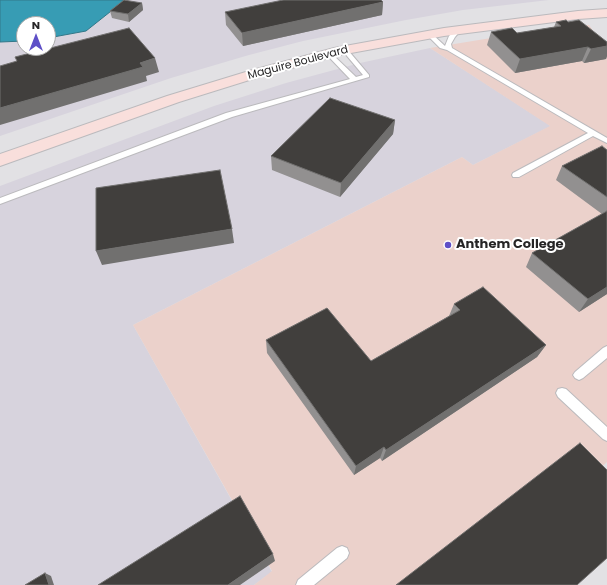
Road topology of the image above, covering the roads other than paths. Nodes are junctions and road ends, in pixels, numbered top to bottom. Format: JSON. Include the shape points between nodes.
{"nodes":[{"id":1,"x":607,"y":13,"type":"edge"},
{"id":2,"x":458,"y":30,"type":"junction"},
{"id":3,"x":429,"y":34,"type":"junction"},
{"id":4,"x":449,"y":49,"type":"junction"},
{"id":5,"x":345,"y":50,"type":"junction"},
{"id":6,"x":329,"y":54,"type":"junction"},
{"id":7,"x":354,"y":79,"type":"junction"},
{"id":8,"x":593,"y":133,"type":"junction"},
{"id":9,"x":607,"y":141,"type":"edge"},
{"id":10,"x":0,"y":160,"type":"edge"},
{"id":11,"x":516,"y":174,"type":"dead end"},
{"id":12,"x":0,"y":201,"type":"edge"},
{"id":13,"x":607,"y":351,"type":"edge"},
{"id":14,"x":580,"y":375,"type":"dead end"},
{"id":15,"x":562,"y":393,"type":"dead end"},
{"id":16,"x":607,"y":436,"type":"edge"},
{"id":17,"x":342,"y":553,"type":"dead end"},
{"id":18,"x":303,"y":585,"type":"edge"}],
"edges":[{"from":1,"to":2,"type":"street","name":"Maguire Boulevard"},
{"from":2,"to":3,"type":"street","name":"Maguire Boulevard"},
{"from":2,"to":4,"type":"lane","via":[[448,44]]},
{"from":3,"to":4,"type":"lane","via":[[442,47]]},
{"from":3,"to":5,"type":"street","name":"Maguire Boulevard"},
{"from":4,"to":8,"type":"lane"},
{"from":5,"to":6,"type":"street","name":"Maguire Boulevard"},
{"from":5,"to":7,"type":"lane","via":[[367,74]]},
{"from":6,"to":7,"type":"lane"},
{"from":6,"to":10,"type":"street","name":"Maguire Boulevard","via":[[172,99]]},
{"from":7,"to":12,"type":"lane","via":[[229,115]]},
{"from":8,"to":9,"type":"lane"},
{"from":8,"to":11,"type":"lane"},
{"from":13,"to":14,"type":"lane"},
{"from":15,"to":16,"type":"lane"},
{"from":17,"to":18,"type":"lane"}]}
